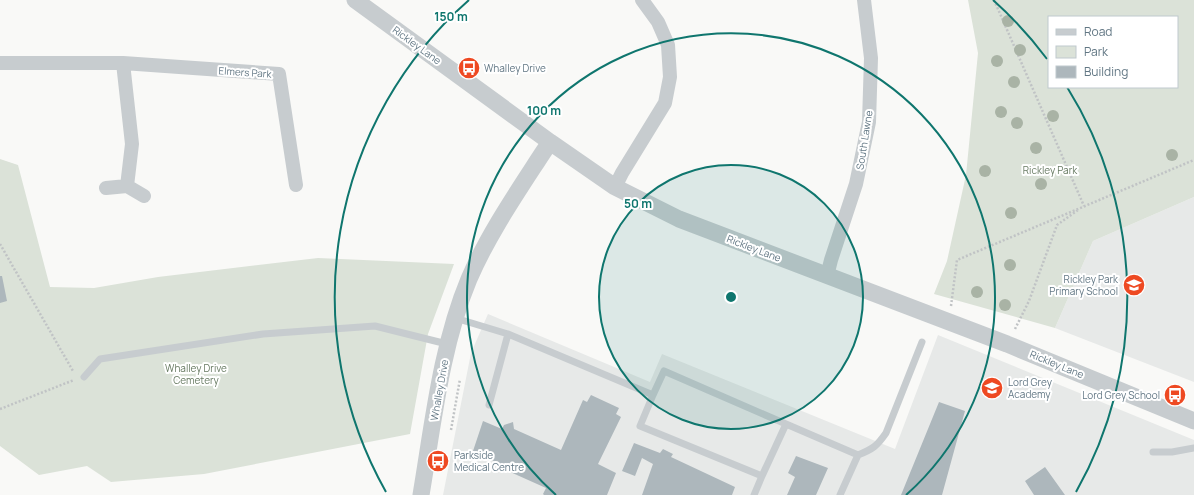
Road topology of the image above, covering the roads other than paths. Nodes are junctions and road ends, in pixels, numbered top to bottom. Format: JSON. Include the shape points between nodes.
{"nodes":[{"id":1,"x":642,"y":0,"type":"edge"},
{"id":2,"x":864,"y":0,"type":"edge"},
{"id":3,"x":360,"y":2,"type":"edge"},
{"id":4,"x":0,"y":63,"type":"edge"},
{"id":5,"x":123,"y":63,"type":"junction"},
{"id":6,"x":550,"y":142,"type":"junction"},
{"id":7,"x":296,"y":185,"type":"dead end"},
{"id":8,"x":127,"y":186,"type":"junction"},
{"id":9,"x":615,"y":187,"type":"junction"},
{"id":10,"x":106,"y":188,"type":"dead end"},
{"id":11,"x":144,"y":196,"type":"dead end"},
{"id":12,"x":827,"y":276,"type":"junction"},
{"id":13,"x":455,"y":318,"type":"junction"},
{"id":14,"x":508,"y":334,"type":"junction"},
{"id":15,"x":922,"y":342,"type":"dead end"},
{"id":16,"x":447,"y":344,"type":"junction"},
{"id":17,"x":84,"y":377,"type":"road end"},
{"id":18,"x":653,"y":395,"type":"junction"},
{"id":19,"x":489,"y":405,"type":"dead end"},
{"id":20,"x":1194,"y":421,"type":"edge"},
{"id":21,"x":786,"y":424,"type":"junction"},
{"id":22,"x":1194,"y":448,"type":"edge"},
{"id":23,"x":1153,"y":452,"type":"dead end"},
{"id":24,"x":858,"y":455,"type":"junction"},
{"id":25,"x":762,"y":476,"type":"junction"},
{"id":26,"x":421,"y":495,"type":"edge"},
{"id":27,"x":754,"y":495,"type":"edge"},
{"id":28,"x":840,"y":495,"type":"edge"}],
"edges":[{"from":1,"to":9,"type":"street","via":[[658,22],[668,45],[670,77],[664,103]]},
{"from":2,"to":12,"type":"street","name":"South Lawne","via":[[871,58],[869,122],[856,184]]},
{"from":3,"to":6,"type":"street","name":"Rickley Lane"},
{"from":4,"to":5,"type":"street","name":"Elmers Park"},
{"from":5,"to":7,"type":"street","name":"Elmers Park","via":[[279,74]]},
{"from":5,"to":8,"type":"street","via":[[132,144]]},
{"from":6,"to":9,"type":"street","name":"Rickley Lane"},
{"from":6,"to":13,"type":"street","name":"Whalley Drive","via":[[489,237]]},
{"from":8,"to":10,"type":"street"},
{"from":8,"to":11,"type":"street"},
{"from":9,"to":12,"type":"street","name":"Rickley Lane","via":[[680,219]]},
{"from":12,"to":20,"type":"street","name":"Rickley Lane","via":[[1007,344]]},
{"from":13,"to":14,"type":"lane"},
{"from":13,"to":16,"type":"street","name":"Whalley Drive"},
{"from":14,"to":18,"type":"lane"},
{"from":14,"to":19,"type":"lane"},
{"from":15,"to":24,"type":"lane","via":[[886,433],[878,444]]},
{"from":16,"to":17,"type":"lane","via":[[375,326],[263,334],[100,359]]},
{"from":16,"to":26,"type":"street","name":"Whalley Drive"},
{"from":18,"to":21,"type":"lane","via":[[664,371]]},
{"from":18,"to":25,"type":"lane","via":[[640,426]]},
{"from":21,"to":24,"type":"lane"},
{"from":21,"to":25,"type":"lane"},
{"from":22,"to":23,"type":"lane"},
{"from":24,"to":28,"type":"lane"},
{"from":25,"to":27,"type":"lane"}]}
